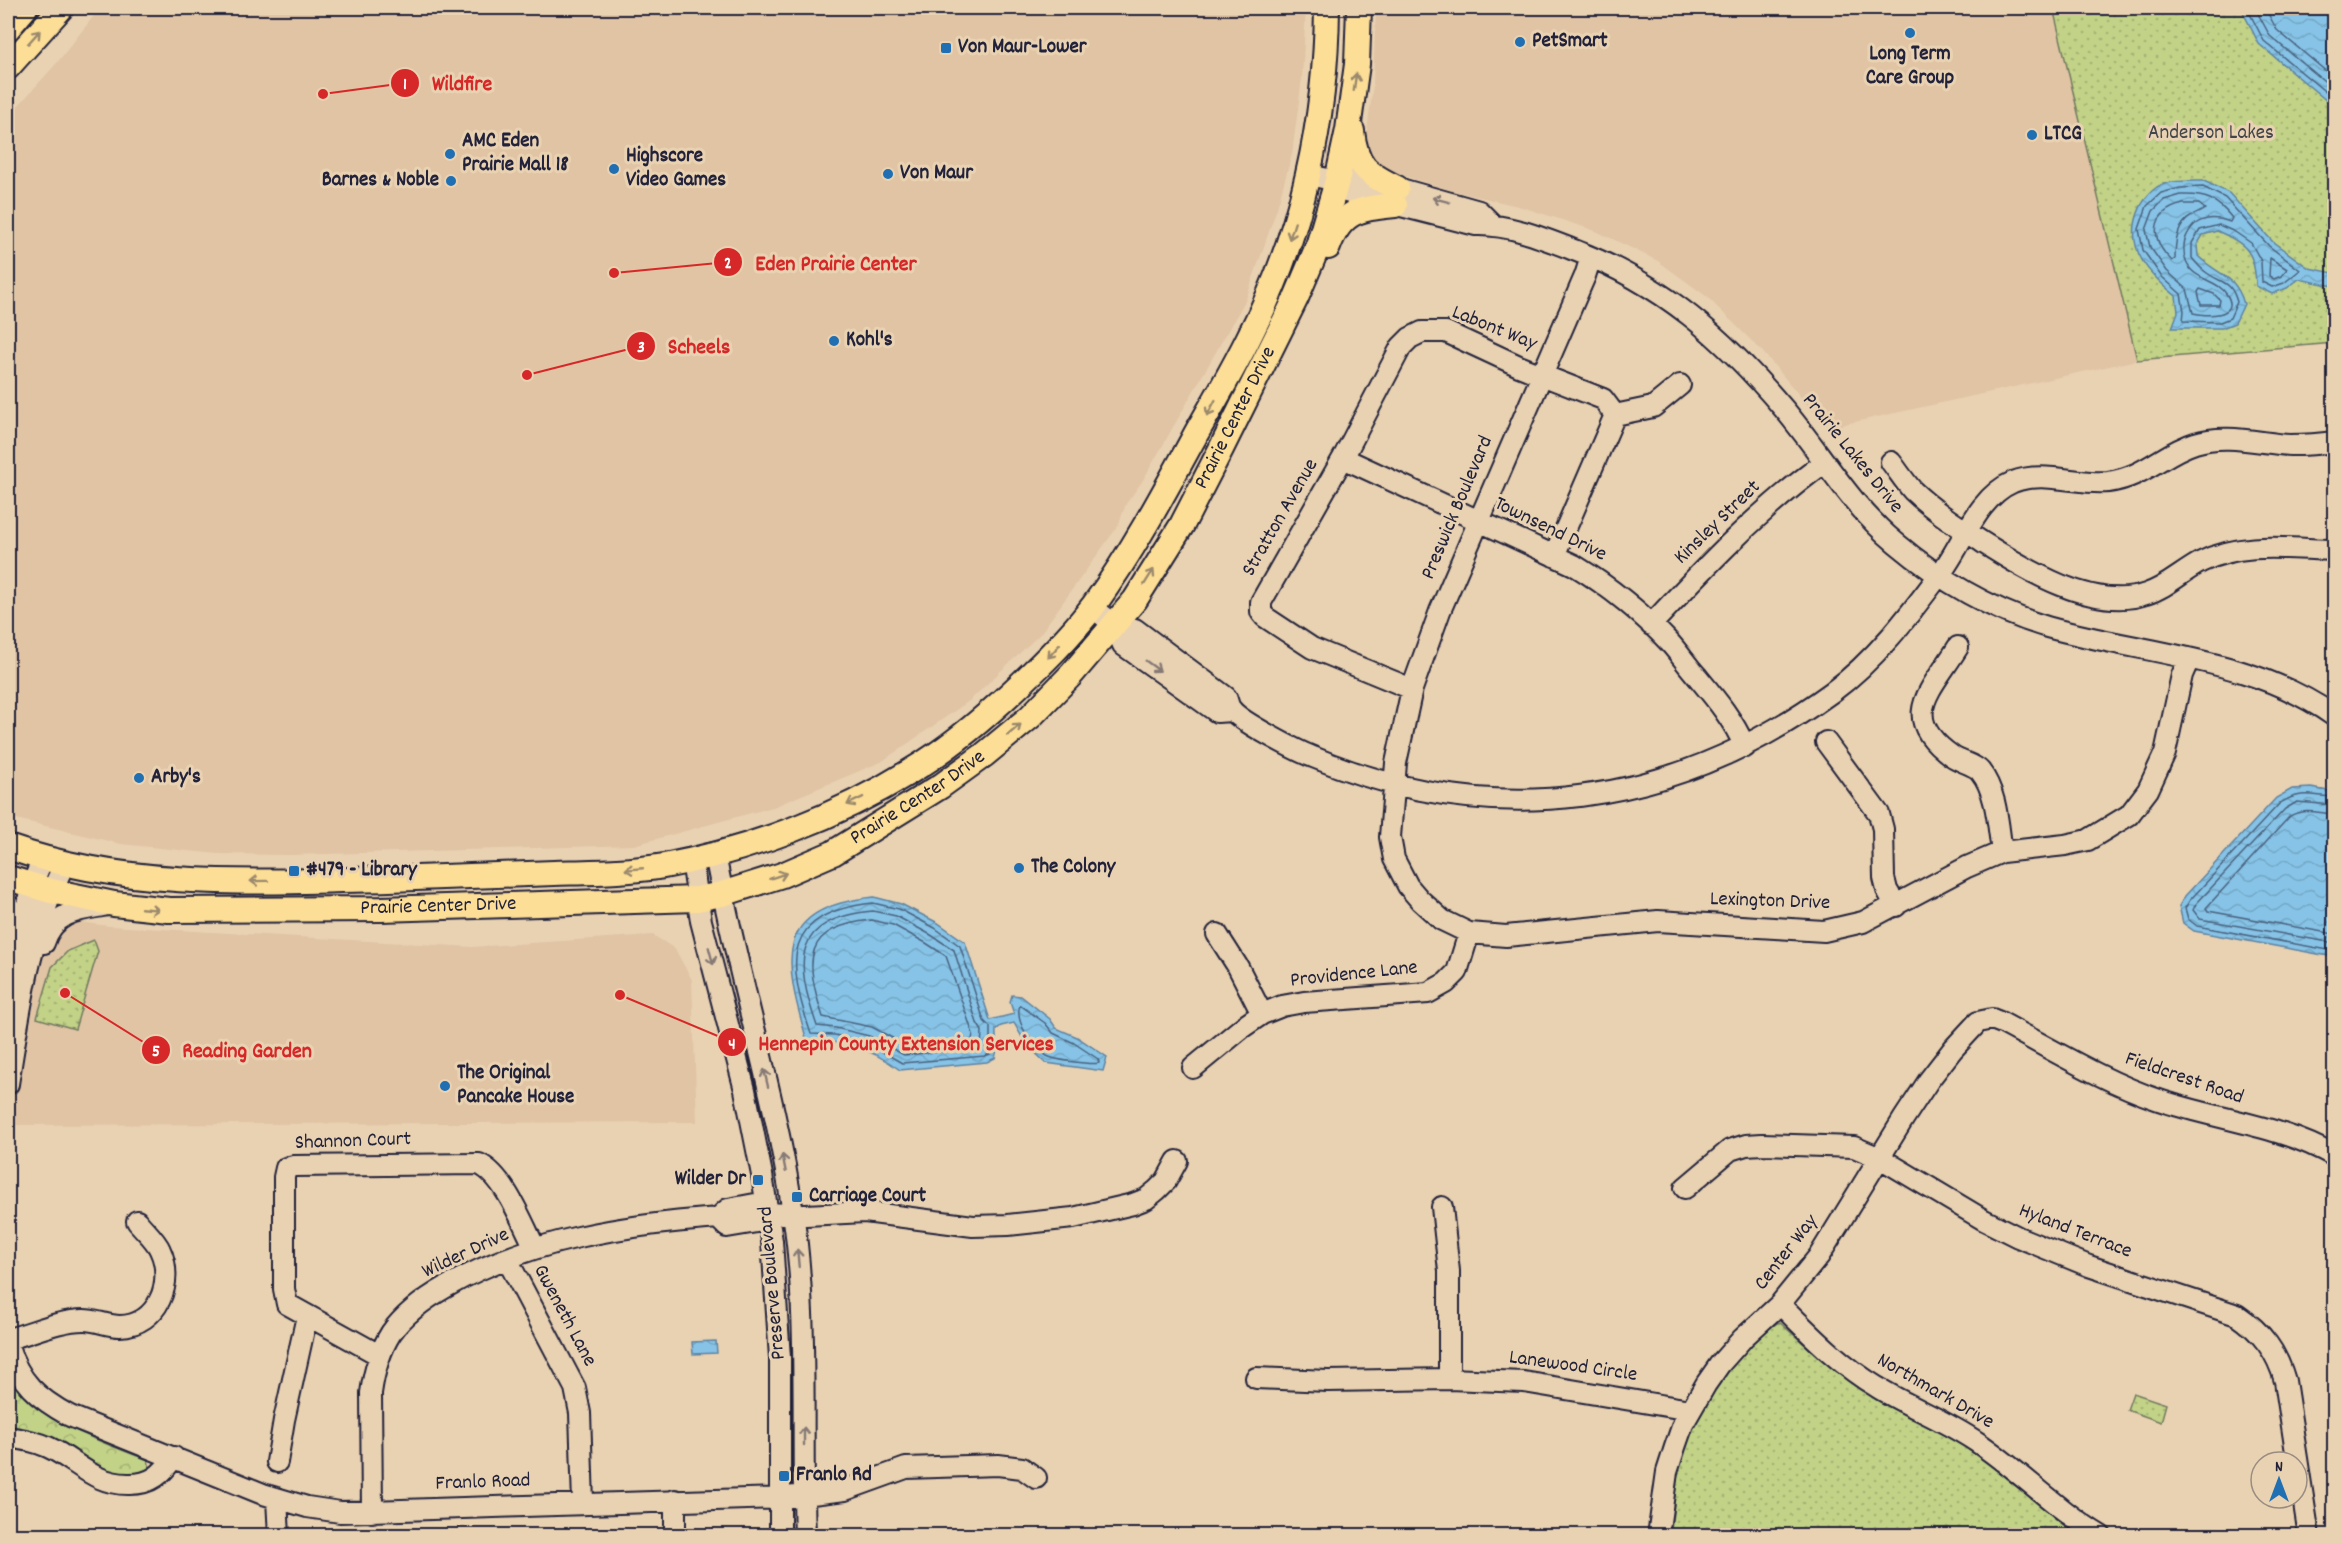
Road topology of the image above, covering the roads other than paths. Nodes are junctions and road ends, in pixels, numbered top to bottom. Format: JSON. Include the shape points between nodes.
{"nodes":[{"id":1,"x":25,"y":8,"type":"edge"},
{"id":2,"x":61,"y":8,"type":"edge"},
{"id":3,"x":1327,"y":8,"type":"edge"},
{"id":4,"x":1359,"y":8,"type":"edge"},
{"id":5,"x":8,"y":28,"type":"edge"},
{"id":6,"x":8,"y":67,"type":"edge"},
{"id":7,"x":1350,"y":112,"type":"junction"},
{"id":8,"x":1309,"y":175,"type":"junction"},
{"id":9,"x":1337,"y":181,"type":"junction"},
{"id":10,"x":1396,"y":196,"type":"junction"},
{"id":11,"x":1591,"y":257,"type":"junction"},
{"id":12,"x":1273,"y":345,"type":"junction"},
{"id":13,"x":1542,"y":374,"type":"junction"},
{"id":14,"x":1680,"y":384,"type":"dead end"},
{"id":15,"x":1615,"y":415,"type":"junction"},
{"id":16,"x":2334,"y":442,"type":"edge"},
{"id":17,"x":1343,"y":458,"type":"junction"},
{"id":18,"x":1891,"y":462,"type":"dead end"},
{"id":19,"x":1824,"y":463,"type":"junction"},
{"id":20,"x":1480,"y":522,"type":"junction"},
{"id":21,"x":1967,"y":532,"type":"junction"},
{"id":22,"x":2334,"y":550,"type":"edge"},
{"id":23,"x":1554,"y":556,"type":"junction"},
{"id":24,"x":1939,"y":576,"type":"junction"},
{"id":25,"x":1092,"y":607,"type":"junction"},
{"id":26,"x":1115,"y":625,"type":"junction"},
{"id":27,"x":1651,"y":625,"type":"junction"},
{"id":28,"x":1958,"y":647,"type":"dead end"},
{"id":29,"x":2189,"y":659,"type":"junction"},
{"id":30,"x":1412,"y":689,"type":"junction"},
{"id":31,"x":2334,"y":716,"type":"edge"},
{"id":32,"x":1826,"y":742,"type":"dead end"},
{"id":33,"x":1745,"y":747,"type":"junction"},
{"id":34,"x":1393,"y":785,"type":"junction"},
{"id":35,"x":8,"y":847,"type":"edge"},
{"id":36,"x":2002,"y":852,"type":"junction"},
{"id":37,"x":715,"y":854,"type":"junction"},
{"id":38,"x":692,"y":860,"type":"junction"},
{"id":39,"x":54,"y":861,"type":"junction"},
{"id":40,"x":8,"y":878,"type":"edge"},
{"id":41,"x":41,"y":888,"type":"junction"},
{"id":42,"x":723,"y":894,"type":"junction"},
{"id":43,"x":697,"y":900,"type":"junction"},
{"id":44,"x":114,"y":904,"type":"junction"},
{"id":45,"x":8,"y":905,"type":"edge"},
{"id":46,"x":1896,"y":906,"type":"junction"},
{"id":47,"x":1469,"y":933,"type":"junction"},
{"id":48,"x":1217,"y":934,"type":"dead end"},
{"id":49,"x":14,"y":976,"type":"edge"},
{"id":50,"x":1262,"y":1014,"type":"junction"},
{"id":51,"x":1992,"y":1019,"type":"joint"},
{"id":52,"x":1193,"y":1068,"type":"dead end"},
{"id":53,"x":8,"y":1084,"type":"edge"},
{"id":54,"x":2334,"y":1156,"type":"edge"},
{"id":55,"x":1880,"y":1158,"type":"junction"},
{"id":56,"x":1177,"y":1161,"type":"dead end"},
{"id":57,"x":1685,"y":1188,"type":"dead end"},
{"id":58,"x":1442,"y":1207,"type":"dead end"},
{"id":59,"x":768,"y":1213,"type":"junction"},
{"id":60,"x":793,"y":1214,"type":"junction"},
{"id":61,"x":137,"y":1221,"type":"dead end"},
{"id":62,"x":535,"y":1248,"type":"junction"},
{"id":63,"x":507,"y":1258,"type":"junction"},
{"id":64,"x":1780,"y":1304,"type":"junction"},
{"id":65,"x":307,"y":1316,"type":"junction"},
{"id":66,"x":8,"y":1339,"type":"edge"},
{"id":67,"x":8,"y":1346,"type":"edge"},
{"id":68,"x":379,"y":1355,"type":"junction"},
{"id":69,"x":1256,"y":1378,"type":"dead end"},
{"id":70,"x":1449,"y":1379,"type":"junction"},
{"id":71,"x":1690,"y":1410,"type":"junction"},
{"id":72,"x":8,"y":1437,"type":"edge"},
{"id":73,"x":174,"y":1457,"type":"junction"},
{"id":74,"x":277,"y":1462,"type":"dead end"},
{"id":75,"x":1036,"y":1478,"type":"dead end"},
{"id":76,"x":804,"y":1494,"type":"junction"},
{"id":77,"x":779,"y":1498,"type":"junction"},
{"id":78,"x":277,"y":1499,"type":"junction"},
{"id":79,"x":675,"y":1500,"type":"junction"},
{"id":80,"x":583,"y":1503,"type":"junction"},
{"id":81,"x":372,"y":1512,"type":"junction"},
{"id":82,"x":279,"y":1536,"type":"edge"},
{"id":83,"x":675,"y":1536,"type":"edge"},
{"id":84,"x":780,"y":1536,"type":"edge"},
{"id":85,"x":805,"y":1536,"type":"edge"},
{"id":86,"x":1658,"y":1536,"type":"edge"},
{"id":87,"x":2101,"y":1536,"type":"edge"},
{"id":88,"x":2309,"y":1536,"type":"edge"}],
"edges":[{"from":1,"to":5,"type":"main road"},
{"from":6,"to":2,"type":"main road","one_way":true},
{"from":3,"to":8,"type":"main road","name":"Prairie Center Drive","via":[[1324,80]]},
{"from":7,"to":4,"type":"main road","name":"Prairie Center Drive","one_way":true},
{"from":7,"to":9,"type":"main road","name":"Prairie Center Drive"},
{"from":7,"to":10,"type":"main road","via":[[1354,150],[1362,165]]},
{"from":8,"to":9,"type":"street","name":"Prairie Lakes Drive"},
{"from":8,"to":25,"type":"main road","name":"Prairie Center Drive","one_way":true,"via":[[1278,270],[1252,332],[1131,549]]},
{"from":9,"to":10,"type":"street","name":"Prairie Lakes Drive","via":[[1346,192]]},
{"from":9,"to":12,"type":"main road","name":"Prairie Center Drive","via":[[1318,246]]},
{"from":10,"to":11,"type":"street","name":"Prairie Lakes Drive","via":[[1476,225],[1493,225],[1545,239]]},
{"from":10,"to":12,"type":"main road","via":[[1356,211],[1338,225],[1311,290]]},
{"from":11,"to":13,"type":"street","name":"Preswick Boulevard"},
{"from":11,"to":19,"type":"street","name":"Prairie Lakes Drive","via":[[1677,305],[1716,336],[1752,371]]},
{"from":26,"to":12,"type":"main road","name":"Prairie Center Drive","one_way":true,"via":[[1182,525]]},
{"from":13,"to":15,"type":"street","name":"Labont Way","via":[[1603,399]]},
{"from":13,"to":17,"type":"street","name":"Labont Way","via":[[1446,332],[1422,332],[1401,346]]},
{"from":13,"to":20,"type":"street","name":"Preswick Boulevard"},
{"from":14,"to":15,"type":"street","via":[[1653,407]]},
{"from":15,"to":23,"type":"street"},
{"from":16,"to":21,"type":"street","via":[[2292,445],[2217,439],[2195,443],[2127,478],[2106,482],[2034,478],[2016,481],[1986,501]]},
{"from":17,"to":20,"type":"street","name":"Townsend Drive"},
{"from":17,"to":30,"type":"street","name":"Stratton Avenue","via":[[1261,602],[1262,612],[1312,648]]},
{"from":18,"to":21,"type":"street","via":[[1912,489]]},
{"from":19,"to":24,"type":"street","name":"Prairie Lakes Drive","via":[[1863,512]]},
{"from":19,"to":27,"type":"street","name":"Kinsley Street","via":[[1786,491]]},
{"from":20,"to":23,"type":"street","name":"Townsend Drive"},
{"from":20,"to":30,"type":"street","name":"Preswick Boulevard","via":[[1440,611]]},
{"from":21,"to":22,"type":"street","via":[[2052,582],[2088,593],[2128,598],[2163,586],[2223,552],[2246,548]]},
{"from":21,"to":24,"type":"street"},
{"from":23,"to":27,"type":"street","name":"Townsend Drive","via":[[1601,581]]},
{"from":24,"to":29,"type":"street","name":"Prairie Lakes Drive","via":[[2005,612],[2045,626]]},
{"from":24,"to":33,"type":"street","via":[[1908,618],[1843,683],[1791,721]]},
{"from":25,"to":26,"type":"street"},
{"from":25,"to":37,"type":"main road","name":"Prairie Center Drive","one_way":true,"via":[[1042,665],[994,709],[911,771],[831,813]]},
{"from":26,"to":34,"type":"street","via":[[1123,645],[1217,712],[1231,711],[1304,754]]},
{"from":42,"to":26,"type":"main road","name":"Prairie Center Drive","one_way":true,"via":[[833,853],[941,786],[1030,717]]},
{"from":27,"to":33,"type":"street","name":"Townsend Drive","via":[[1722,707]]},
{"from":28,"to":36,"type":"street","via":[[1925,701],[1922,723],[1952,756],[1980,770],[1992,796]]},
{"from":29,"to":31,"type":"street","name":"Prairie Lakes Drive","via":[[2239,671],[2284,688]]},
{"from":29,"to":36,"type":"street","name":"Lexington Drive","via":[[2164,753],[2148,790],[2129,815],[2088,840]]},
{"from":30,"to":34,"type":"street","name":"Preswick Boulevard"},
{"from":32,"to":46,"type":"street","via":[[1879,814],[1884,878]]},
{"from":33,"to":34,"type":"street","via":[[1698,768],[1648,783],[1545,800],[1495,800]]},
{"from":34,"to":47,"type":"street","name":"Lexington Drive","via":[[1390,837],[1394,859],[1408,886],[1442,920]]},
{"from":35,"to":39,"type":"main road","name":"Prairie Center Drive"},
{"from":36,"to":46,"type":"street","name":"Lexington Drive"},
{"from":37,"to":38,"type":"main road","name":"Prairie Center Drive"},
{"from":37,"to":42,"type":"street","name":"Preserve Boulevard"},
{"from":38,"to":39,"type":"main road","name":"Prairie Center Drive","one_way":true,"via":[[636,870],[244,881],[178,880]]},
{"from":38,"to":43,"type":"street","name":"Preserve Boulevard"},
{"from":39,"to":41,"type":"street"},
{"from":40,"to":41,"type":"main road","name":"Prairie Center Drive"},
{"from":41,"to":44,"type":"main road","name":"Prairie Center Drive"},
{"from":41,"to":49,"type":"street"},
{"from":41,"to":49,"type":"street"},
{"from":42,"to":43,"type":"main road","name":"Prairie Center Drive"},
{"from":60,"to":42,"type":"street","name":"Preserve Boulevard","one_way":true},
{"from":44,"to":43,"type":"main road","name":"Prairie Center Drive","one_way":true,"via":[[212,911]]},
{"from":43,"to":59,"type":"street","name":"Preserve Boulevard","one_way":true,"via":[[742,1079]]},
{"from":44,"to":49,"type":"street","via":[[60,918],[48,932],[34,975]]},
{"from":45,"to":49,"type":"street"},
{"from":46,"to":47,"type":"street","name":"Lexington Drive","via":[[1863,922],[1824,932],[1658,921],[1516,935]]},
{"from":47,"to":50,"type":"street","name":"Providence Lane","via":[[1457,972],[1428,993],[1304,1002]]},
{"from":48,"to":50,"type":"street"},
{"from":49,"to":53,"type":"street"},
{"from":50,"to":52,"type":"street","name":"Providence Lane"},
{"from":51,"to":54,"type":"street","name":"Fieldcrest Road","via":[[2157,1100],[2288,1137]]},
{"from":51,"to":55,"type":"street","name":"Center Way","via":[[1978,1022],[1953,1049]]},
{"from":55,"to":57,"type":"street","name":"Hyland Terrace","via":[[1854,1147],[1746,1145],[1730,1150]]},
{"from":55,"to":64,"type":"street","name":"Center Way","via":[[1819,1256]]},
{"from":55,"to":88,"type":"street","name":"Hyland Terrace","via":[[2018,1237],[2089,1266],[2218,1306],[2253,1325],[2269,1343],[2285,1381]]},
{"from":56,"to":60,"type":"street","via":[[1166,1181],[1146,1199],[1073,1218],[973,1226],[864,1212]]},
{"from":58,"to":70,"type":"street","via":[[1449,1271]]},
{"from":59,"to":60,"type":"street"},
{"from":59,"to":62,"type":"street","name":"Wilder Drive","via":[[755,1204],[728,1209],[718,1218],[597,1233]]},
{"from":59,"to":77,"type":"street","name":"Preserve Boulevard","via":[[780,1358]]},
{"from":76,"to":60,"type":"street","name":"Preserve Boulevard","one_way":true,"via":[[803,1323]]},
{"from":61,"to":66,"type":"street","via":[[160,1250],[165,1274],[165,1289],[149,1315],[121,1326],[84,1320]]},
{"from":62,"to":63,"type":"street","name":"Wilder Drive"},
{"from":62,"to":65,"type":"street","name":"Shannon Court","via":[[513,1203],[489,1168],[479,1164],[286,1168],[284,1289],[287,1304]]},
{"from":63,"to":68,"type":"street","name":"Wilder Drive","via":[[422,1301],[391,1333]]},
{"from":63,"to":80,"type":"street","name":"Gweneth Lane","via":[[575,1388],[580,1413]]},
{"from":64,"to":71,"type":"street","name":"Center Way","via":[[1720,1364]]},
{"from":64,"to":87,"type":"street","name":"Northmark Drive","via":[[1845,1365],[1876,1387],[1978,1442]]},
{"from":65,"to":68,"type":"street","name":"Shannon Court"},
{"from":65,"to":74,"type":"street"},
{"from":67,"to":73,"type":"street","name":"Franlo Road","via":[[15,1368],[48,1404]]},
{"from":68,"to":81,"type":"street","name":"Wilder Drive","via":[[371,1393]]},
{"from":69,"to":70,"type":"street","name":"Lanewood Circle"},
{"from":70,"to":71,"type":"street","name":"Lanewood Circle","via":[[1524,1382]]},
{"from":71,"to":86,"type":"street","name":"Center Way","via":[[1667,1472]]},
{"from":72,"to":73,"type":"street","via":[[48,1447],[98,1478],[118,1484],[150,1481]]},
{"from":73,"to":78,"type":"street","name":"Franlo Road"},
{"from":75,"to":76,"type":"street","name":"Franlo Road","via":[[1022,1468],[998,1465],[906,1468],[845,1490]]},
{"from":76,"to":77,"type":"street","name":"Franlo Road"},
{"from":76,"to":85,"type":"street","name":"Preserve Boulevard"},
{"from":77,"to":79,"type":"street","name":"Franlo Road"},
{"from":77,"to":84,"type":"street","name":"Preserve Boulevard"},
{"from":78,"to":81,"type":"street","name":"Franlo Road","via":[[308,1508]]},
{"from":78,"to":82,"type":"street"},
{"from":79,"to":80,"type":"street","name":"Franlo Road"},
{"from":79,"to":83,"type":"street"},
{"from":80,"to":81,"type":"street","name":"Franlo Road"}]}
